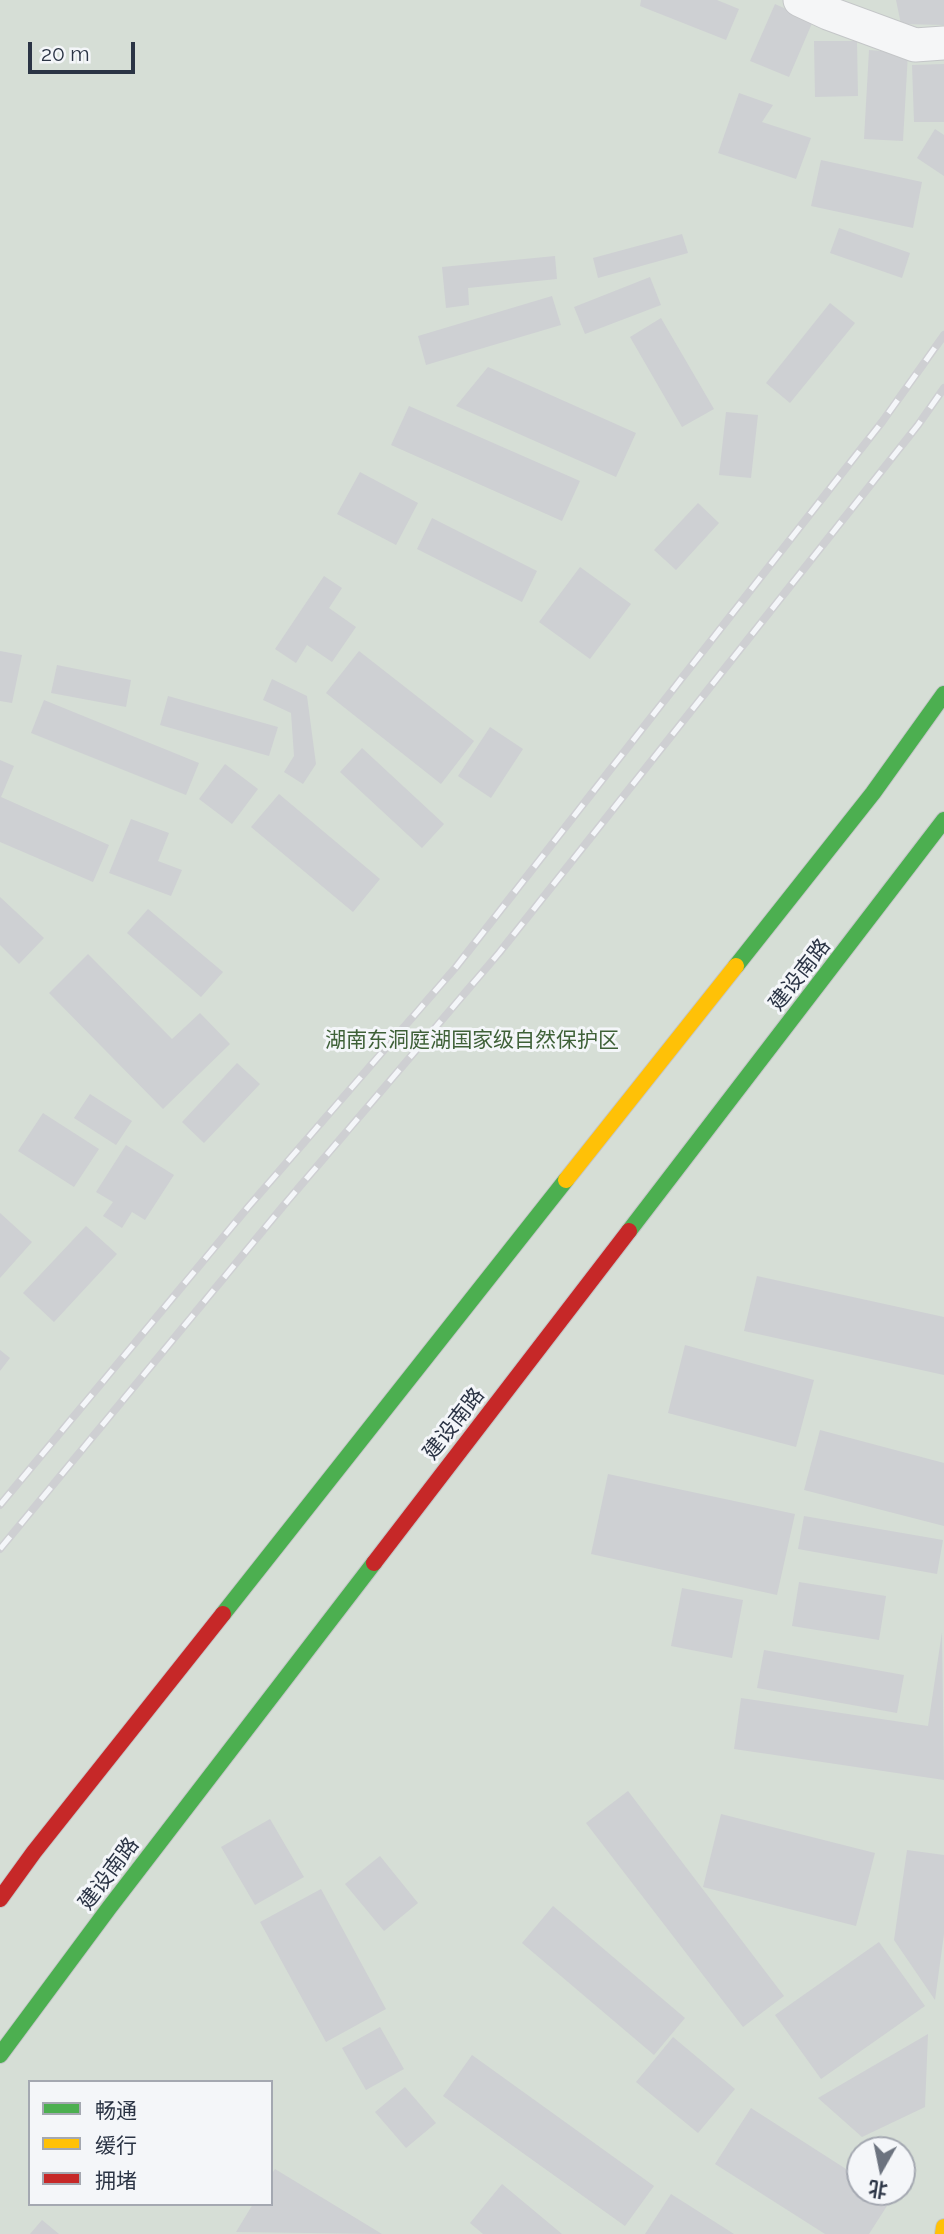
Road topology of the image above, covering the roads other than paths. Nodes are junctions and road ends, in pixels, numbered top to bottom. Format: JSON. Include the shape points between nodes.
{"nodes":[{"id":1,"x":800,"y":0,"type":"edge"},
{"id":2,"x":944,"y":43,"type":"edge"},
{"id":3,"x":944,"y":694,"type":"edge"},
{"id":4,"x":944,"y":820,"type":"edge"},
{"id":5,"x":0,"y":1899,"type":"edge"},
{"id":6,"x":0,"y":2055,"type":"edge"},
{"id":7,"x":944,"y":2227,"type":"edge"},
{"id":8,"x":943,"y":2234,"type":"edge"}],
"edges":[{"from":1,"to":2,"type":"street","via":[[915,45]]},
{"from":3,"to":5,"type":"main road","via":[[873,793]]},
{"from":4,"to":6,"type":"main road","name":"建设南路"},
{"from":7,"to":8,"type":"main road"}]}
